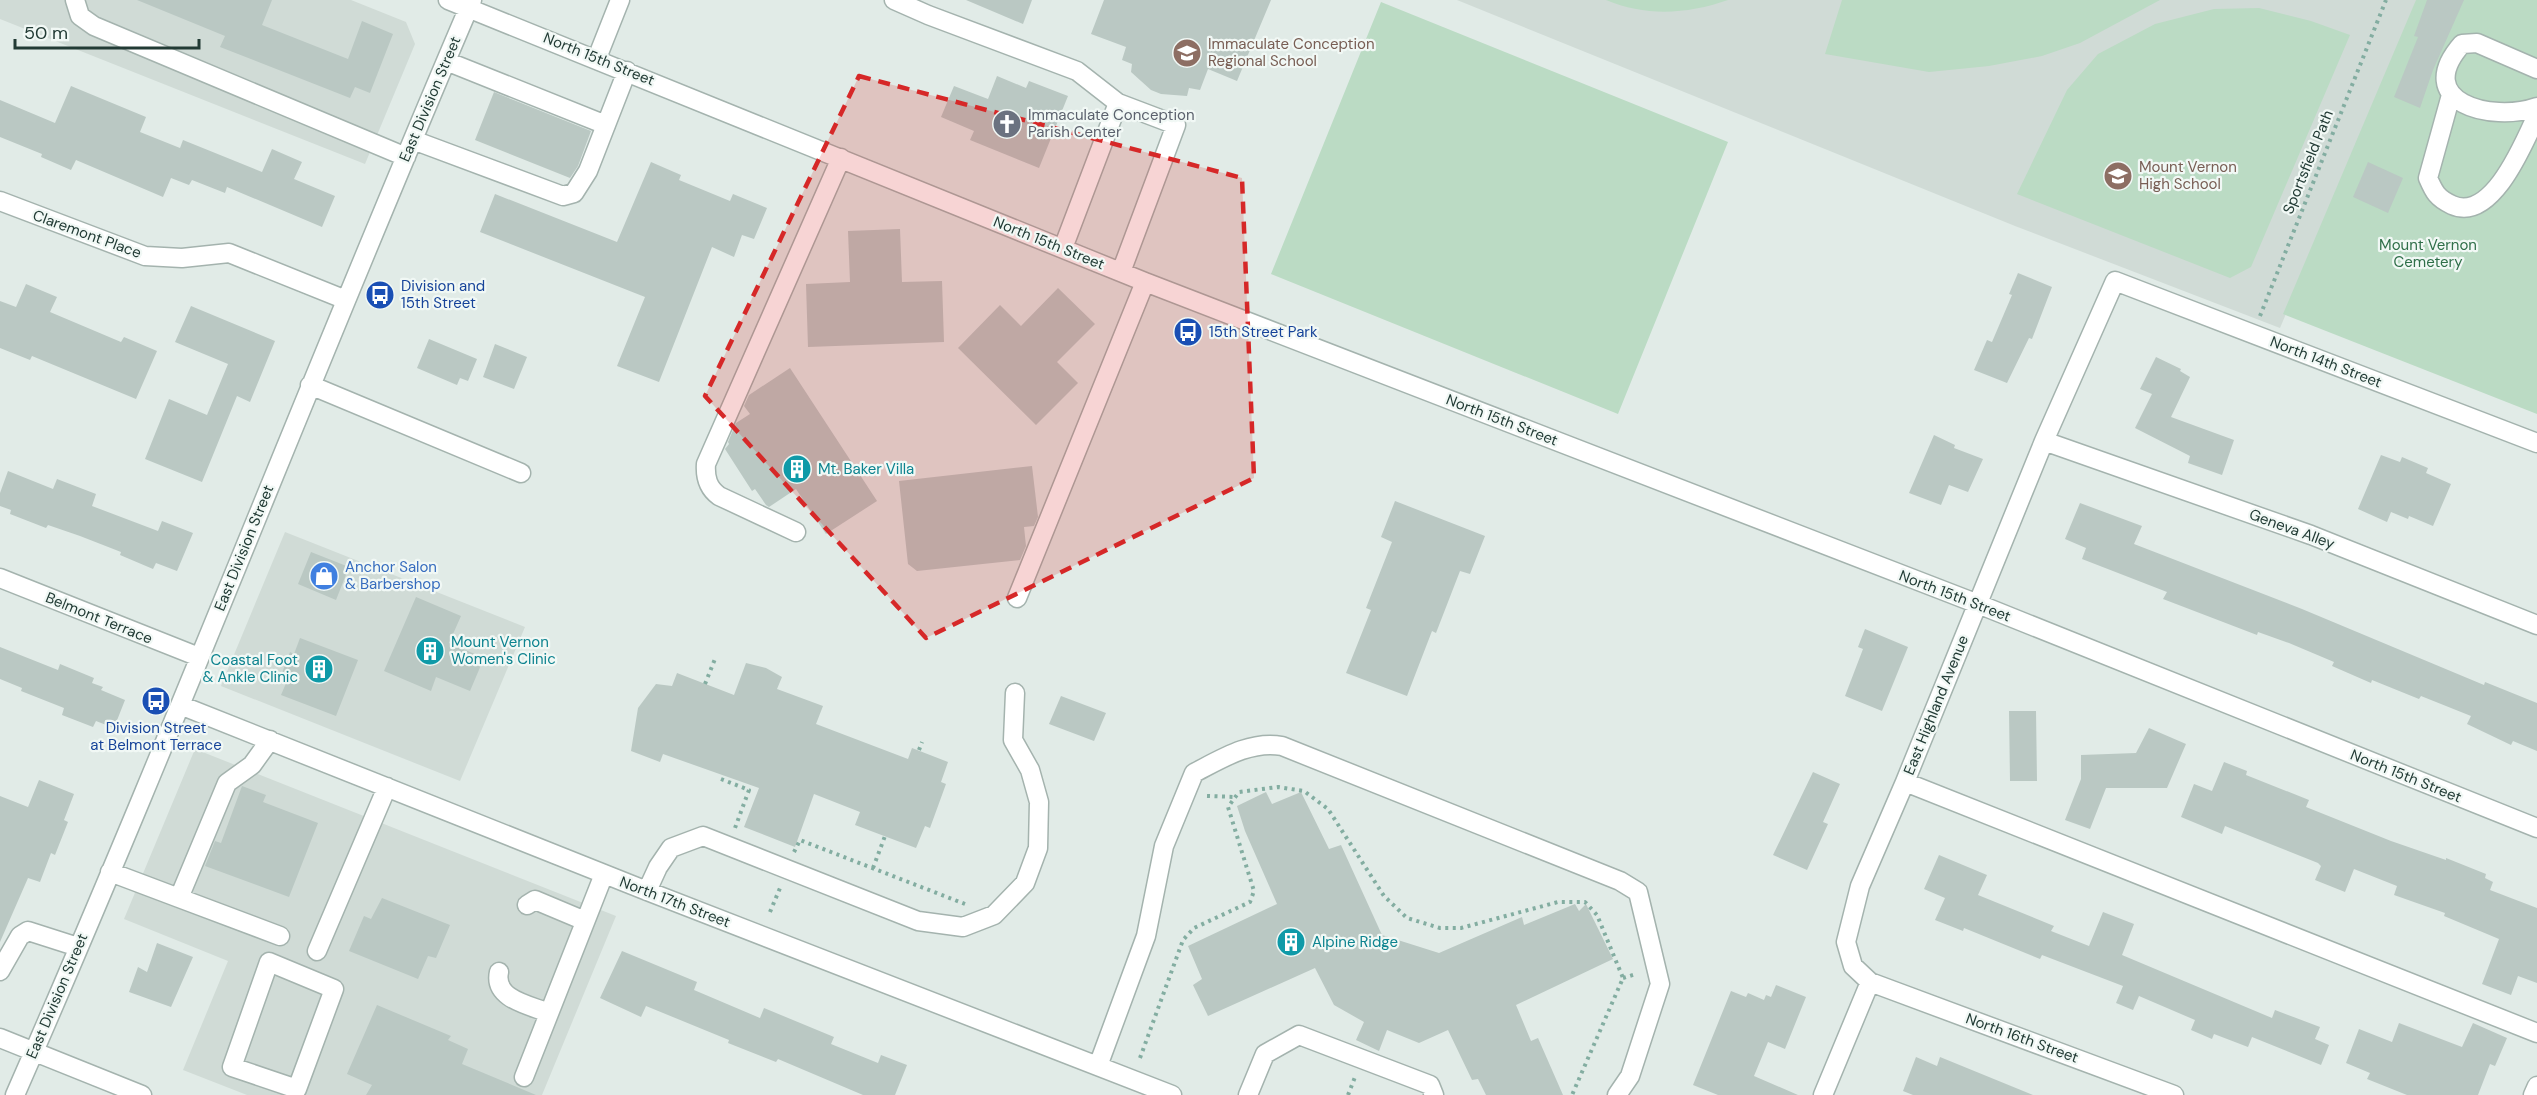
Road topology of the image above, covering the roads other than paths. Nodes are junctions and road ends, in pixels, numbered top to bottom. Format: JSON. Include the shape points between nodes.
{"nodes":[{"id":1,"x":75,"y":0,"type":"edge"},
{"id":2,"x":448,"y":0,"type":"edge"},
{"id":3,"x":620,"y":0,"type":"edge"},
{"id":4,"x":894,"y":0,"type":"edge"},
{"id":5,"x":470,"y":4,"type":"edge"},
{"id":6,"x":597,"y":58,"type":"junction"},
{"id":7,"x":446,"y":61,"type":"junction"},
{"id":8,"x":2537,"y":69,"type":"edge"},
{"id":9,"x":627,"y":70,"type":"junction"},
{"id":10,"x":2451,"y":95,"type":"junction"},
{"id":11,"x":1118,"y":103,"type":"junction"},
{"id":12,"x":2537,"y":107,"type":"edge"},
{"id":13,"x":2537,"y":115,"type":"edge"},
{"id":14,"x":606,"y":125,"type":"junction"},
{"id":15,"x":413,"y":140,"type":"junction"},
{"id":16,"x":406,"y":158,"type":"junction"},
{"id":17,"x":841,"y":158,"type":"junction"},
{"id":18,"x":0,"y":201,"type":"edge"},
{"id":19,"x":1063,"y":248,"type":"junction"},
{"id":20,"x":1121,"y":272,"type":"junction"},
{"id":21,"x":2115,"y":280,"type":"joint"},
{"id":22,"x":1145,"y":282,"type":"junction"},
{"id":23,"x":346,"y":300,"type":"junction"},
{"id":24,"x":310,"y":385,"type":"junction"},
{"id":25,"x":2044,"y":441,"type":"junction"},
{"id":26,"x":2537,"y":443,"type":"edge"},
{"id":27,"x":521,"y":473,"type":"dead end"},
{"id":28,"x":796,"y":532,"type":"dead end"},
{"id":29,"x":0,"y":578,"type":"edge"},
{"id":30,"x":1017,"y":598,"type":"dead end"},
{"id":31,"x":1978,"y":604,"type":"junction"},
{"id":32,"x":2537,"y":624,"type":"edge"},
{"id":33,"x":199,"y":657,"type":"junction"},
{"id":34,"x":1015,"y":693,"type":"dead end"},
{"id":35,"x":180,"y":705,"type":"junction"},
{"id":36,"x":270,"y":740,"type":"junction"},
{"id":37,"x":1905,"y":782,"type":"junction"},
{"id":38,"x":387,"y":787,"type":"junction"},
{"id":39,"x":2537,"y":828,"type":"edge"},
{"id":40,"x":110,"y":872,"type":"junction"},
{"id":41,"x":604,"y":874,"type":"junction"},
{"id":42,"x":647,"y":891,"type":"junction"},
{"id":43,"x":179,"y":898,"type":"junction"},
{"id":44,"x":527,"y":905,"type":"dead end"},
{"id":45,"x":585,"y":921,"type":"junction"},
{"id":46,"x":280,"y":936,"type":"dead end"},
{"id":47,"x":78,"y":947,"type":"junction"},
{"id":48,"x":317,"y":951,"type":"dead end"},
{"id":49,"x":0,"y":970,"type":"edge"},
{"id":50,"x":499,"y":972,"type":"dead end"},
{"id":51,"x":1870,"y":982,"type":"junction"},
{"id":52,"x":549,"y":1013,"type":"junction"},
{"id":53,"x":2537,"y":1033,"type":"edge"},
{"id":54,"x":0,"y":1038,"type":"edge"},
{"id":55,"x":34,"y":1052,"type":"junction"},
{"id":56,"x":1098,"y":1066,"type":"junction"},
{"id":57,"x":524,"y":1077,"type":"dead end"},
{"id":58,"x":2537,"y":1086,"type":"edge"},
{"id":59,"x":301,"y":1093,"type":"edge"},
{"id":60,"x":15,"y":1095,"type":"edge"},
{"id":61,"x":142,"y":1095,"type":"edge"},
{"id":62,"x":1172,"y":1095,"type":"edge"},
{"id":63,"x":1248,"y":1095,"type":"edge"},
{"id":64,"x":1434,"y":1095,"type":"edge"},
{"id":65,"x":1617,"y":1095,"type":"edge"},
{"id":66,"x":1823,"y":1095,"type":"edge"},
{"id":67,"x":2174,"y":1095,"type":"edge"},
{"id":68,"x":2533,"y":1095,"type":"edge"}],
"edges":[{"from":1,"to":16,"type":"street","via":[[80,16],[94,26]]},
{"from":2,"to":5,"type":"street","name":"North 15th Street"},
{"from":3,"to":6,"type":"street"},
{"from":4,"to":11,"type":"street","via":[[1077,71]]},
{"from":5,"to":6,"type":"street","name":"North 15th Street"},
{"from":5,"to":7,"type":"street","name":"East Division Street"},
{"from":6,"to":9,"type":"street","name":"North 15th Street"},
{"from":7,"to":14,"type":"street"},
{"from":7,"to":15,"type":"street","name":"East Division Street"},
{"from":8,"to":10,"type":"street","via":[[2477,43],[2462,44],[2447,66],[2444,83]]},
{"from":9,"to":14,"type":"street"},
{"from":9,"to":17,"type":"street","name":"North 15th Street"},
{"from":10,"to":12,"type":"street","via":[[2485,112]]},
{"from":10,"to":13,"type":"street","via":[[2428,178],[2437,198],[2459,208],[2477,207],[2493,194]]},
{"from":11,"to":19,"type":"street"},
{"from":11,"to":20,"type":"street","via":[[1176,125]]},
{"from":14,"to":15,"type":"street","via":[[588,171],[573,194],[563,196]]},
{"from":15,"to":16,"type":"street","name":"East Division Street"},
{"from":16,"to":23,"type":"street","name":"East Division Street"},
{"from":17,"to":19,"type":"street","name":"North 15th Street"},
{"from":17,"to":28,"type":"street","via":[[706,464],[706,481],[711,490]]},
{"from":18,"to":23,"type":"street","name":"Claremont Place","via":[[145,256],[182,258],[229,253]]},
{"from":19,"to":20,"type":"street","name":"North 15th Street"},
{"from":20,"to":22,"type":"street","name":"North 15th Street"},
{"from":21,"to":25,"type":"street","name":"East Highland Avenue"},
{"from":21,"to":26,"type":"street","name":"North 14th Street"},
{"from":22,"to":30,"type":"street"},
{"from":22,"to":31,"type":"street","name":"North 15th Street"},
{"from":23,"to":24,"type":"street","name":"East Division Street"},
{"from":24,"to":27,"type":"street"},
{"from":24,"to":33,"type":"street","name":"East Division Street"},
{"from":25,"to":31,"type":"street","name":"East Highland Avenue"},
{"from":25,"to":32,"type":"street","name":"Geneva Alley","via":[[2311,535]]},
{"from":29,"to":33,"type":"street","name":"Belmont Terrace"},
{"from":31,"to":37,"type":"street","name":"East Highland Avenue"},
{"from":31,"to":39,"type":"street","name":"North 15th Street"},
{"from":33,"to":35,"type":"street","name":"East Division Street"},
{"from":34,"to":42,"type":"street","via":[[1013,740],[1030,770],[1039,802],[1038,848],[1025,883],[994,915],[963,927],[918,921],[703,836],[671,848]]},
{"from":35,"to":36,"type":"street","name":"North 17th Street"},
{"from":35,"to":40,"type":"street","name":"East Division Street"},
{"from":36,"to":38,"type":"street","name":"North 17th Street"},
{"from":36,"to":43,"type":"street","via":[[252,765],[227,783]]},
{"from":37,"to":51,"type":"street","name":"East Highland Avenue","via":[[1860,886],[1846,942],[1853,966]]},
{"from":37,"to":53,"type":"street"},
{"from":38,"to":41,"type":"street","name":"North 17th Street"},
{"from":38,"to":48,"type":"street"},
{"from":40,"to":43,"type":"street"},
{"from":40,"to":47,"type":"street","name":"East Division Street"},
{"from":41,"to":42,"type":"street","name":"North 17th Street"},
{"from":41,"to":45,"type":"street"},
{"from":42,"to":56,"type":"street","name":"North 17th Street"},
{"from":43,"to":46,"type":"street"},
{"from":44,"to":45,"type":"street","via":[[535,900]]},
{"from":45,"to":52,"type":"street"},
{"from":47,"to":49,"type":"street","via":[[28,931],[20,936]]},
{"from":47,"to":55,"type":"street","name":"East Division Street"},
{"from":50,"to":52,"type":"street","via":[[497,980],[511,999]]},
{"from":51,"to":66,"type":"street"},
{"from":51,"to":67,"type":"street","name":"North 16th Street"},
{"from":52,"to":57,"type":"street"},
{"from":54,"to":55,"type":"street"},
{"from":55,"to":60,"type":"street","name":"East Division Street"},
{"from":55,"to":61,"type":"street"},
{"from":56,"to":62,"type":"street","name":"North 17th Street"},
{"from":56,"to":65,"type":"street","via":[[1146,936],[1164,846],[1194,773],[1236,752],[1269,743],[1630,885],[1638,892],[1660,984],[1630,1076]]},
{"from":58,"to":68,"type":"street"},
{"from":59,"to":59,"type":"street","via":[[334,989],[269,962],[232,1067]]},
{"from":63,"to":64,"type":"street","via":[[1265,1054],[1299,1035],[1430,1085]]}]}
